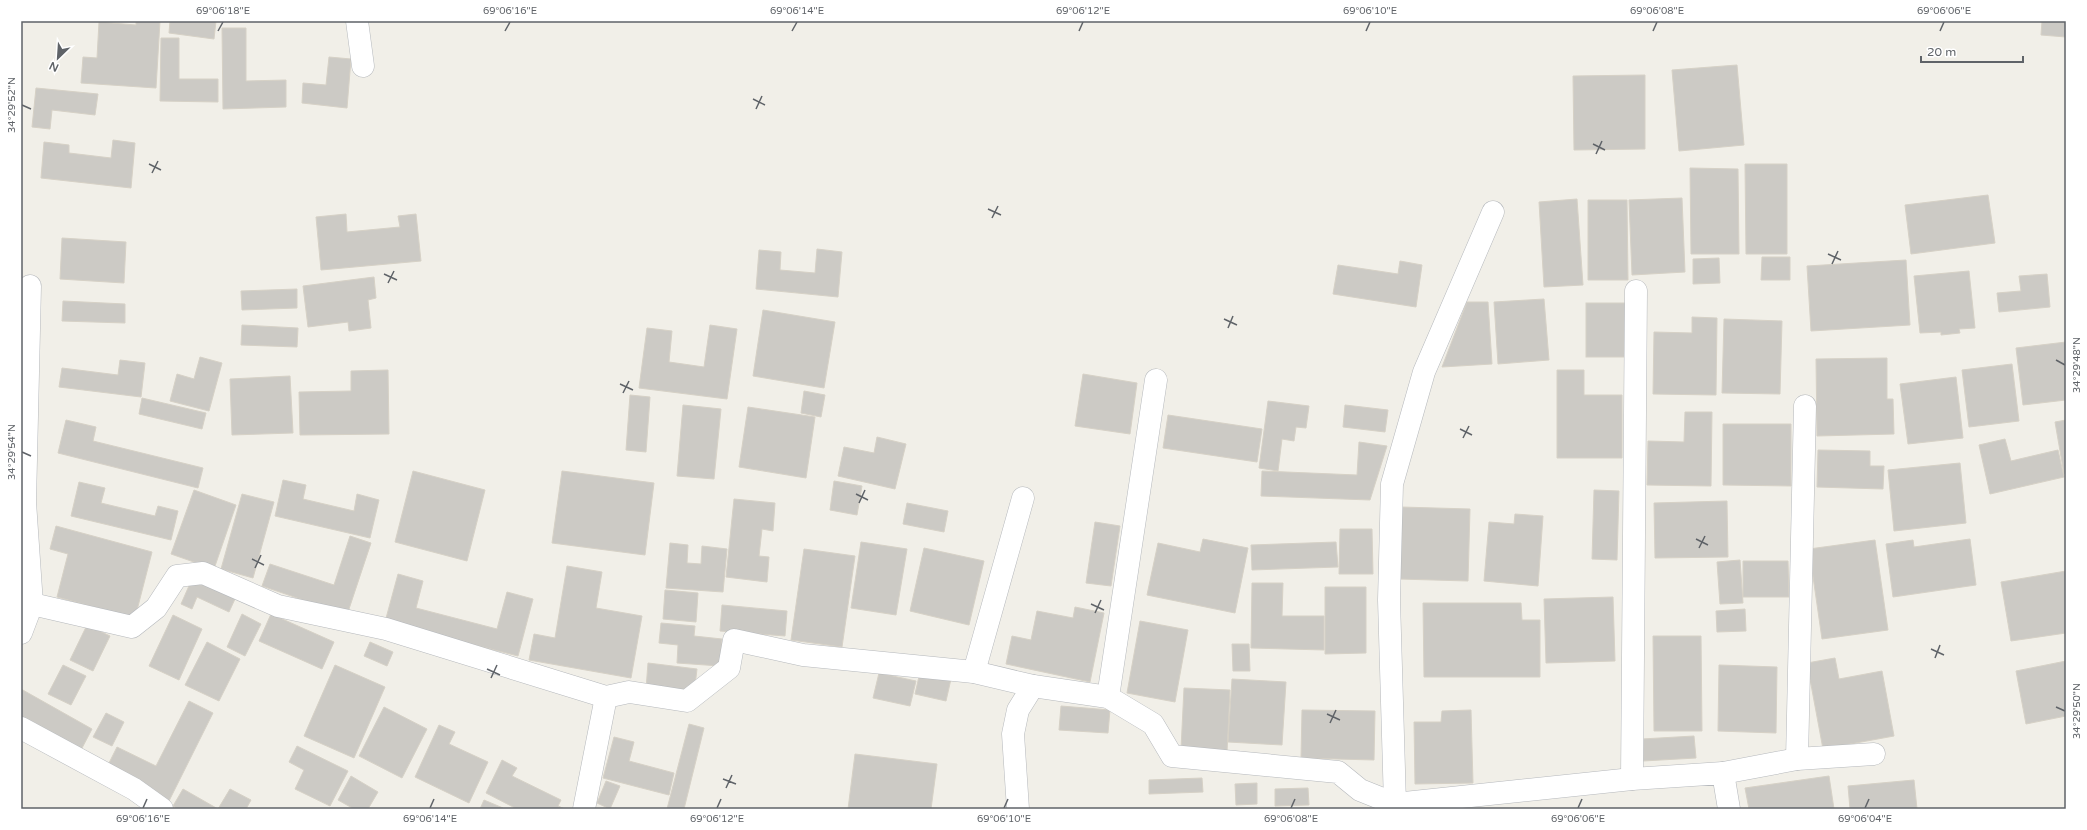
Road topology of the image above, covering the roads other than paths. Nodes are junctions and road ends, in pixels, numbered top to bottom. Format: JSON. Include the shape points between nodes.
{"nodes":[{"id":1,"x":358,"y":21,"type":"edge"},
{"id":2,"x":363,"y":66,"type":"dead end"},
{"id":3,"x":1494,"y":212,"type":"dead end"},
{"id":4,"x":30,"y":286,"type":"dead end"},
{"id":5,"x":1636,"y":291,"type":"dead end"},
{"id":6,"x":1156,"y":380,"type":"dead end"},
{"id":7,"x":1805,"y":406,"type":"dead end"},
{"id":8,"x":1023,"y":498,"type":"dead end"},
{"id":9,"x":32,"y":604,"type":"junction"},
{"id":10,"x":21,"y":633,"type":"edge"},
{"id":11,"x":974,"y":672,"type":"junction"},
{"id":12,"x":1033,"y":686,"type":"junction"},
{"id":13,"x":606,"y":696,"type":"junction"},
{"id":14,"x":1108,"y":697,"type":"junction"},
{"id":15,"x":21,"y":728,"type":"edge"},
{"id":16,"x":1874,"y":754,"type":"dead end"},
{"id":17,"x":1797,"y":760,"type":"junction"},
{"id":18,"x":1723,"y":772,"type":"junction"},
{"id":19,"x":1632,"y":779,"type":"junction"},
{"id":20,"x":1395,"y":804,"type":"junction"},
{"id":21,"x":162,"y":809,"type":"edge"},
{"id":22,"x":584,"y":809,"type":"edge"},
{"id":23,"x":1018,"y":809,"type":"edge"},
{"id":24,"x":1729,"y":809,"type":"edge"}],
"edges":[{"from":1,"to":2,"type":"street"},
{"from":3,"to":20,"type":"street","via":[[1424,372],[1392,484],[1389,600]]},
{"from":4,"to":9,"type":"street","via":[[25,502]]},
{"from":5,"to":19,"type":"street"},
{"from":6,"to":14,"type":"street"},
{"from":7,"to":17,"type":"street"},
{"from":8,"to":11,"type":"street"},
{"from":9,"to":10,"type":"street"},
{"from":9,"to":13,"type":"street","via":[[132,627],[156,608],[177,576],[203,573],[278,606],[386,629]]},
{"from":11,"to":12,"type":"street"},
{"from":11,"to":13,"type":"street","via":[[804,655],[734,640],[729,668],[687,701],[629,692]]},
{"from":12,"to":14,"type":"street"},
{"from":12,"to":23,"type":"street","via":[[1018,710],[1013,734]]},
{"from":13,"to":22,"type":"street"},
{"from":14,"to":20,"type":"street","via":[[1154,724],[1172,756],[1338,772],[1360,790]]},
{"from":15,"to":21,"type":"street","via":[[134,789]]},
{"from":16,"to":17,"type":"street"},
{"from":17,"to":18,"type":"street"},
{"from":18,"to":19,"type":"street"},
{"from":18,"to":24,"type":"street"},
{"from":19,"to":20,"type":"street"}]}
